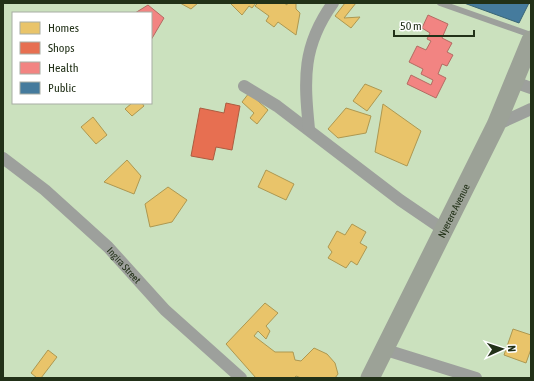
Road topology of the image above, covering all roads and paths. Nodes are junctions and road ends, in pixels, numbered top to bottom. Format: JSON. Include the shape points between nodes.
{"nodes":[{"id":1,"x":333,"y":3,"type":"edge"},
{"id":2,"x":440,"y":3,"type":"edge"},
{"id":3,"x":531,"y":35,"type":"edge"},
{"id":4,"x":531,"y":40,"type":"edge"},
{"id":5,"x":522,"y":85,"type":"edge"},
{"id":6,"x":244,"y":86,"type":"dead end"},
{"id":7,"x":531,"y":109,"type":"edge"},
{"id":8,"x":496,"y":125,"type":"junction"},
{"id":9,"x":309,"y":129,"type":"junction"},
{"id":10,"x":3,"y":158,"type":"edge"},
{"id":11,"x":444,"y":230,"type":"junction"},
{"id":12,"x":386,"y":350,"type":"junction"},
{"id":13,"x":241,"y":378,"type":"edge"},
{"id":14,"x":370,"y":378,"type":"edge"},
{"id":15,"x":476,"y":378,"type":"edge"}],
"edges":[{"from":1,"to":9,"type":"street","via":[[313,36],[306,68]]},
{"from":2,"to":3,"type":"lane"},
{"from":4,"to":5,"type":"main road","name":"Nyerere Avenue"},
{"from":5,"to":8,"type":"main road","name":"Nyerere Avenue"},
{"from":6,"to":9,"type":"street"},
{"from":7,"to":8,"type":"street"},
{"from":8,"to":11,"type":"main road","name":"Nyerere Avenue"},
{"from":9,"to":11,"type":"street","via":[[400,200]]},
{"from":10,"to":13,"type":"street","name":"Ingira Street","via":[[45,190],[108,247],[165,310]]},
{"from":11,"to":12,"type":"main road","name":"Nyerere Avenue"},
{"from":12,"to":14,"type":"main road","name":"Nyerere Avenue"},
{"from":12,"to":15,"type":"street"}]}
